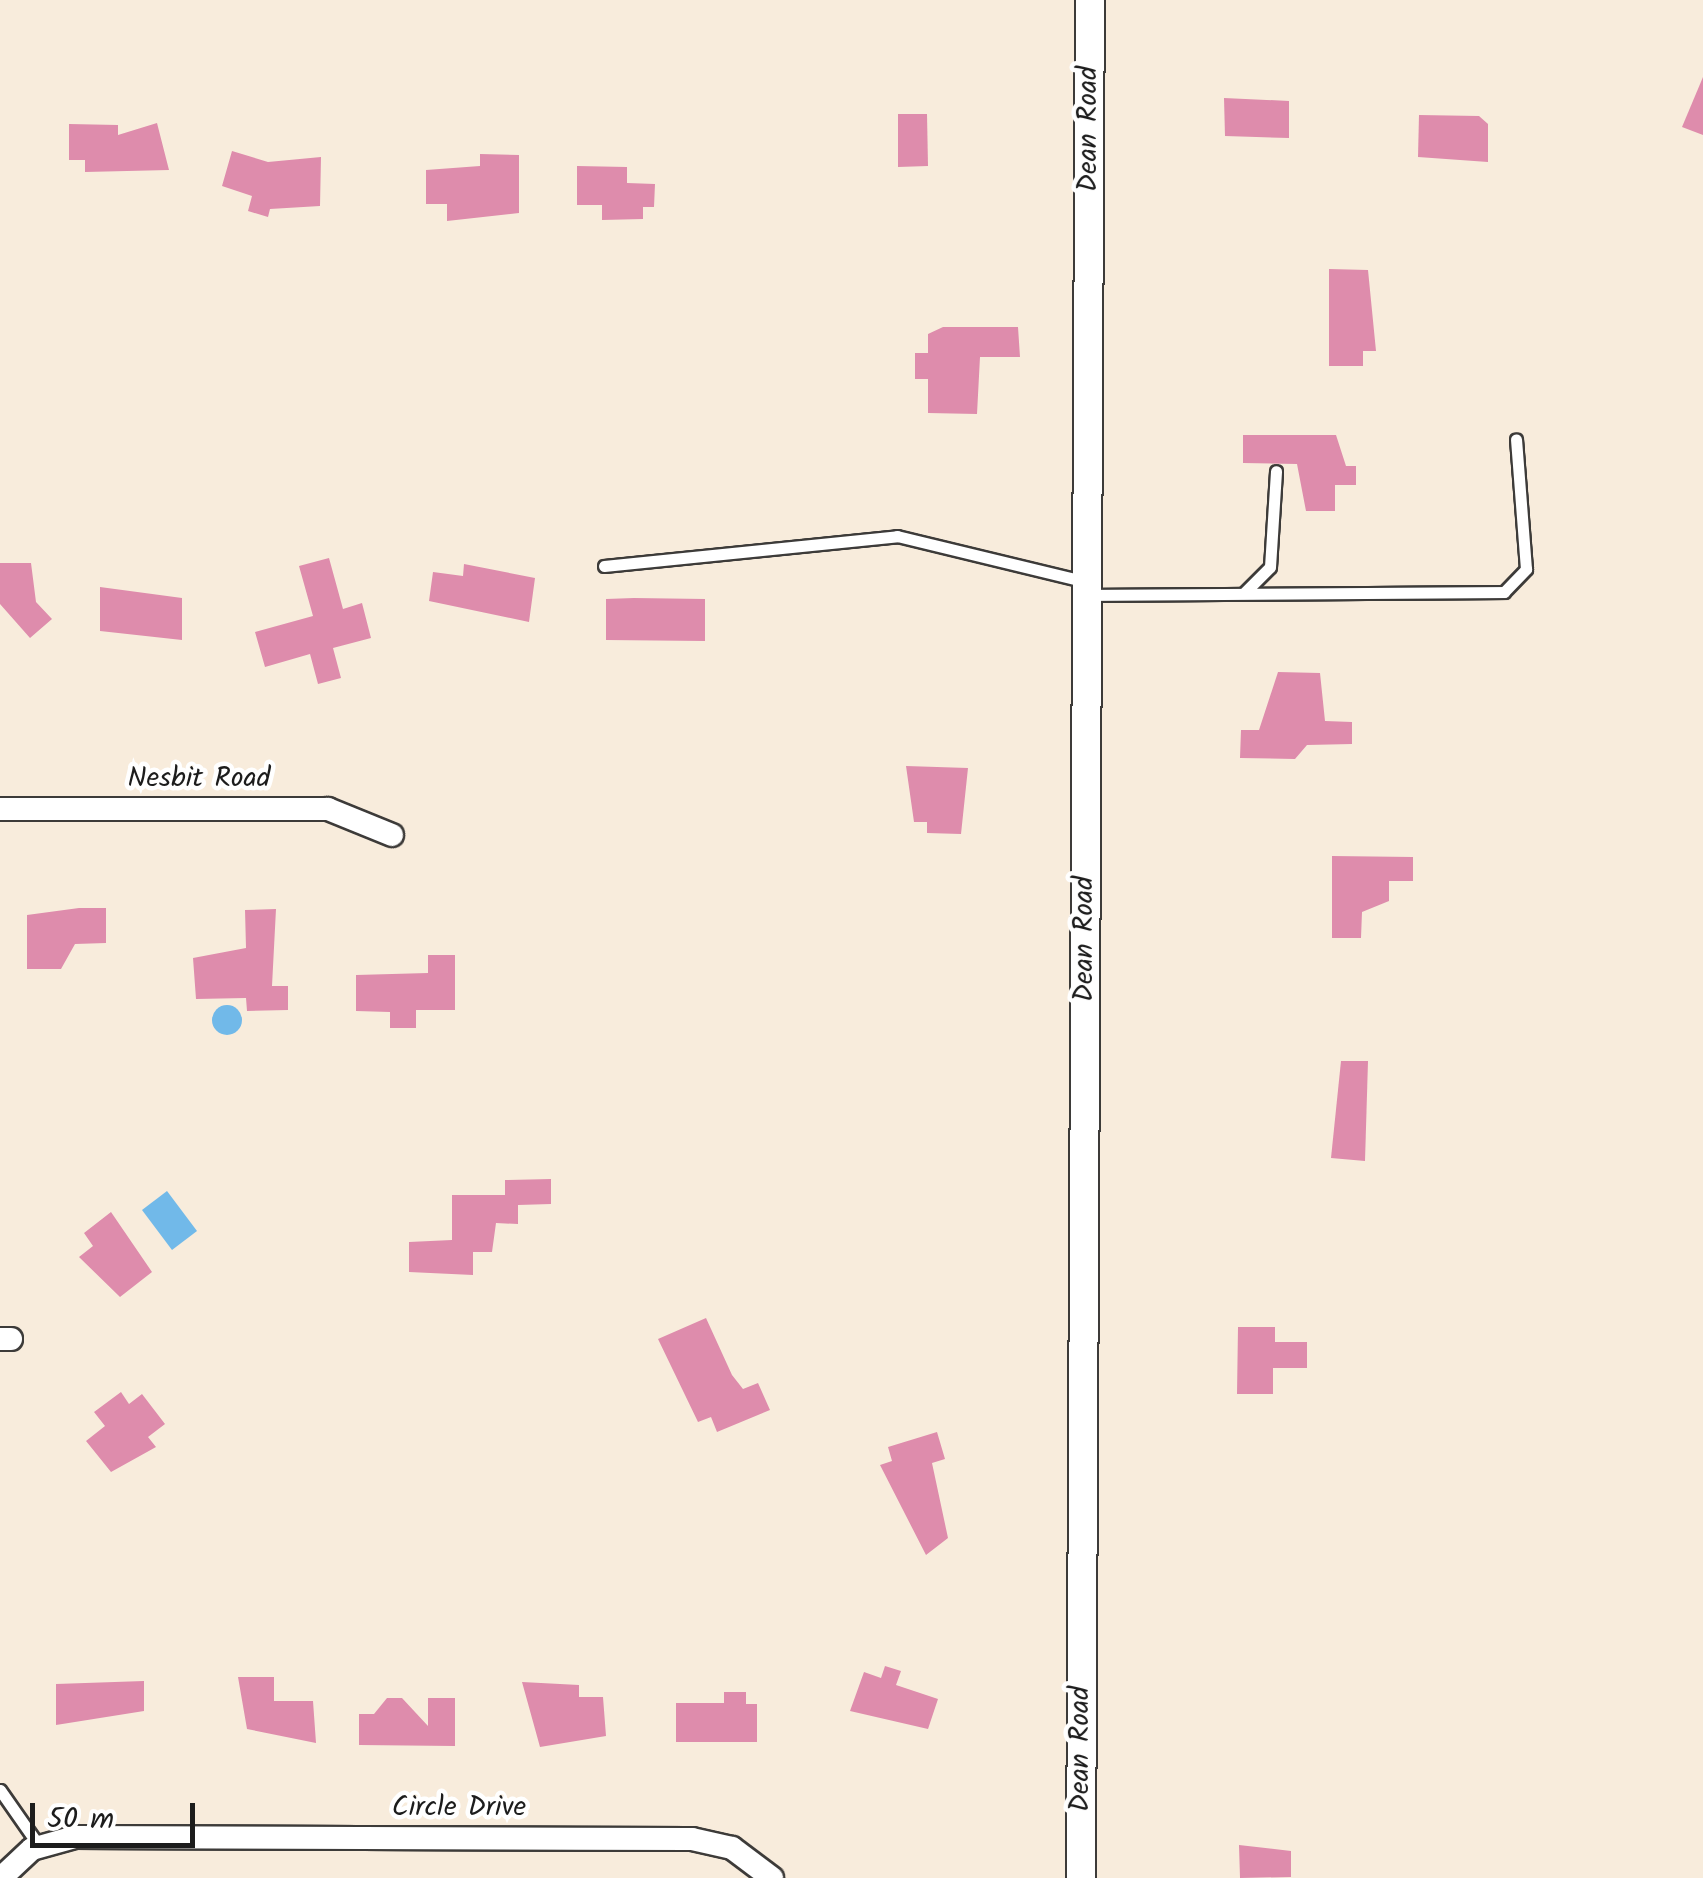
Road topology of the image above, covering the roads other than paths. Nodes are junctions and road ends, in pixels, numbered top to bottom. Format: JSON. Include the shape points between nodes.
{"nodes":[{"id":1,"x":1090,"y":0,"type":"edge"},
{"id":2,"x":1516,"y":439,"type":"dead end"},
{"id":3,"x":1276,"y":471,"type":"dead end"},
{"id":4,"x":604,"y":566,"type":"dead end"},
{"id":5,"x":1087,"y":588,"type":"junction"},
{"id":6,"x":1242,"y":594,"type":"junction"},
{"id":7,"x":0,"y":809,"type":"edge"},
{"id":8,"x":392,"y":835,"type":"dead end"},
{"id":9,"x":0,"y":1790,"type":"edge"},
{"id":10,"x":39,"y":1846,"type":"junction"},
{"id":11,"x":7,"y":1871,"type":"edge"},
{"id":12,"x":772,"y":1878,"type":"edge"},
{"id":13,"x":1080,"y":1878,"type":"edge"}],
"edges":[{"from":1,"to":5,"type":"street","name":"Dean Road"},
{"from":2,"to":6,"type":"lane","via":[[1526,569],[1504,592]]},
{"from":3,"to":6,"type":"lane","via":[[1270,566]]},
{"from":4,"to":5,"type":"lane","via":[[897,536]]},
{"from":5,"to":6,"type":"lane"},
{"from":5,"to":13,"type":"street","name":"Dean Road"},
{"from":7,"to":8,"type":"street","name":"Nesbit Road","via":[[332,810]]},
{"from":9,"to":10,"type":"lane"},
{"from":10,"to":11,"type":"street","name":"Circle Drive"},
{"from":10,"to":12,"type":"street","name":"Circle Drive","via":[[76,1836],[692,1839],[732,1848]]}]}
